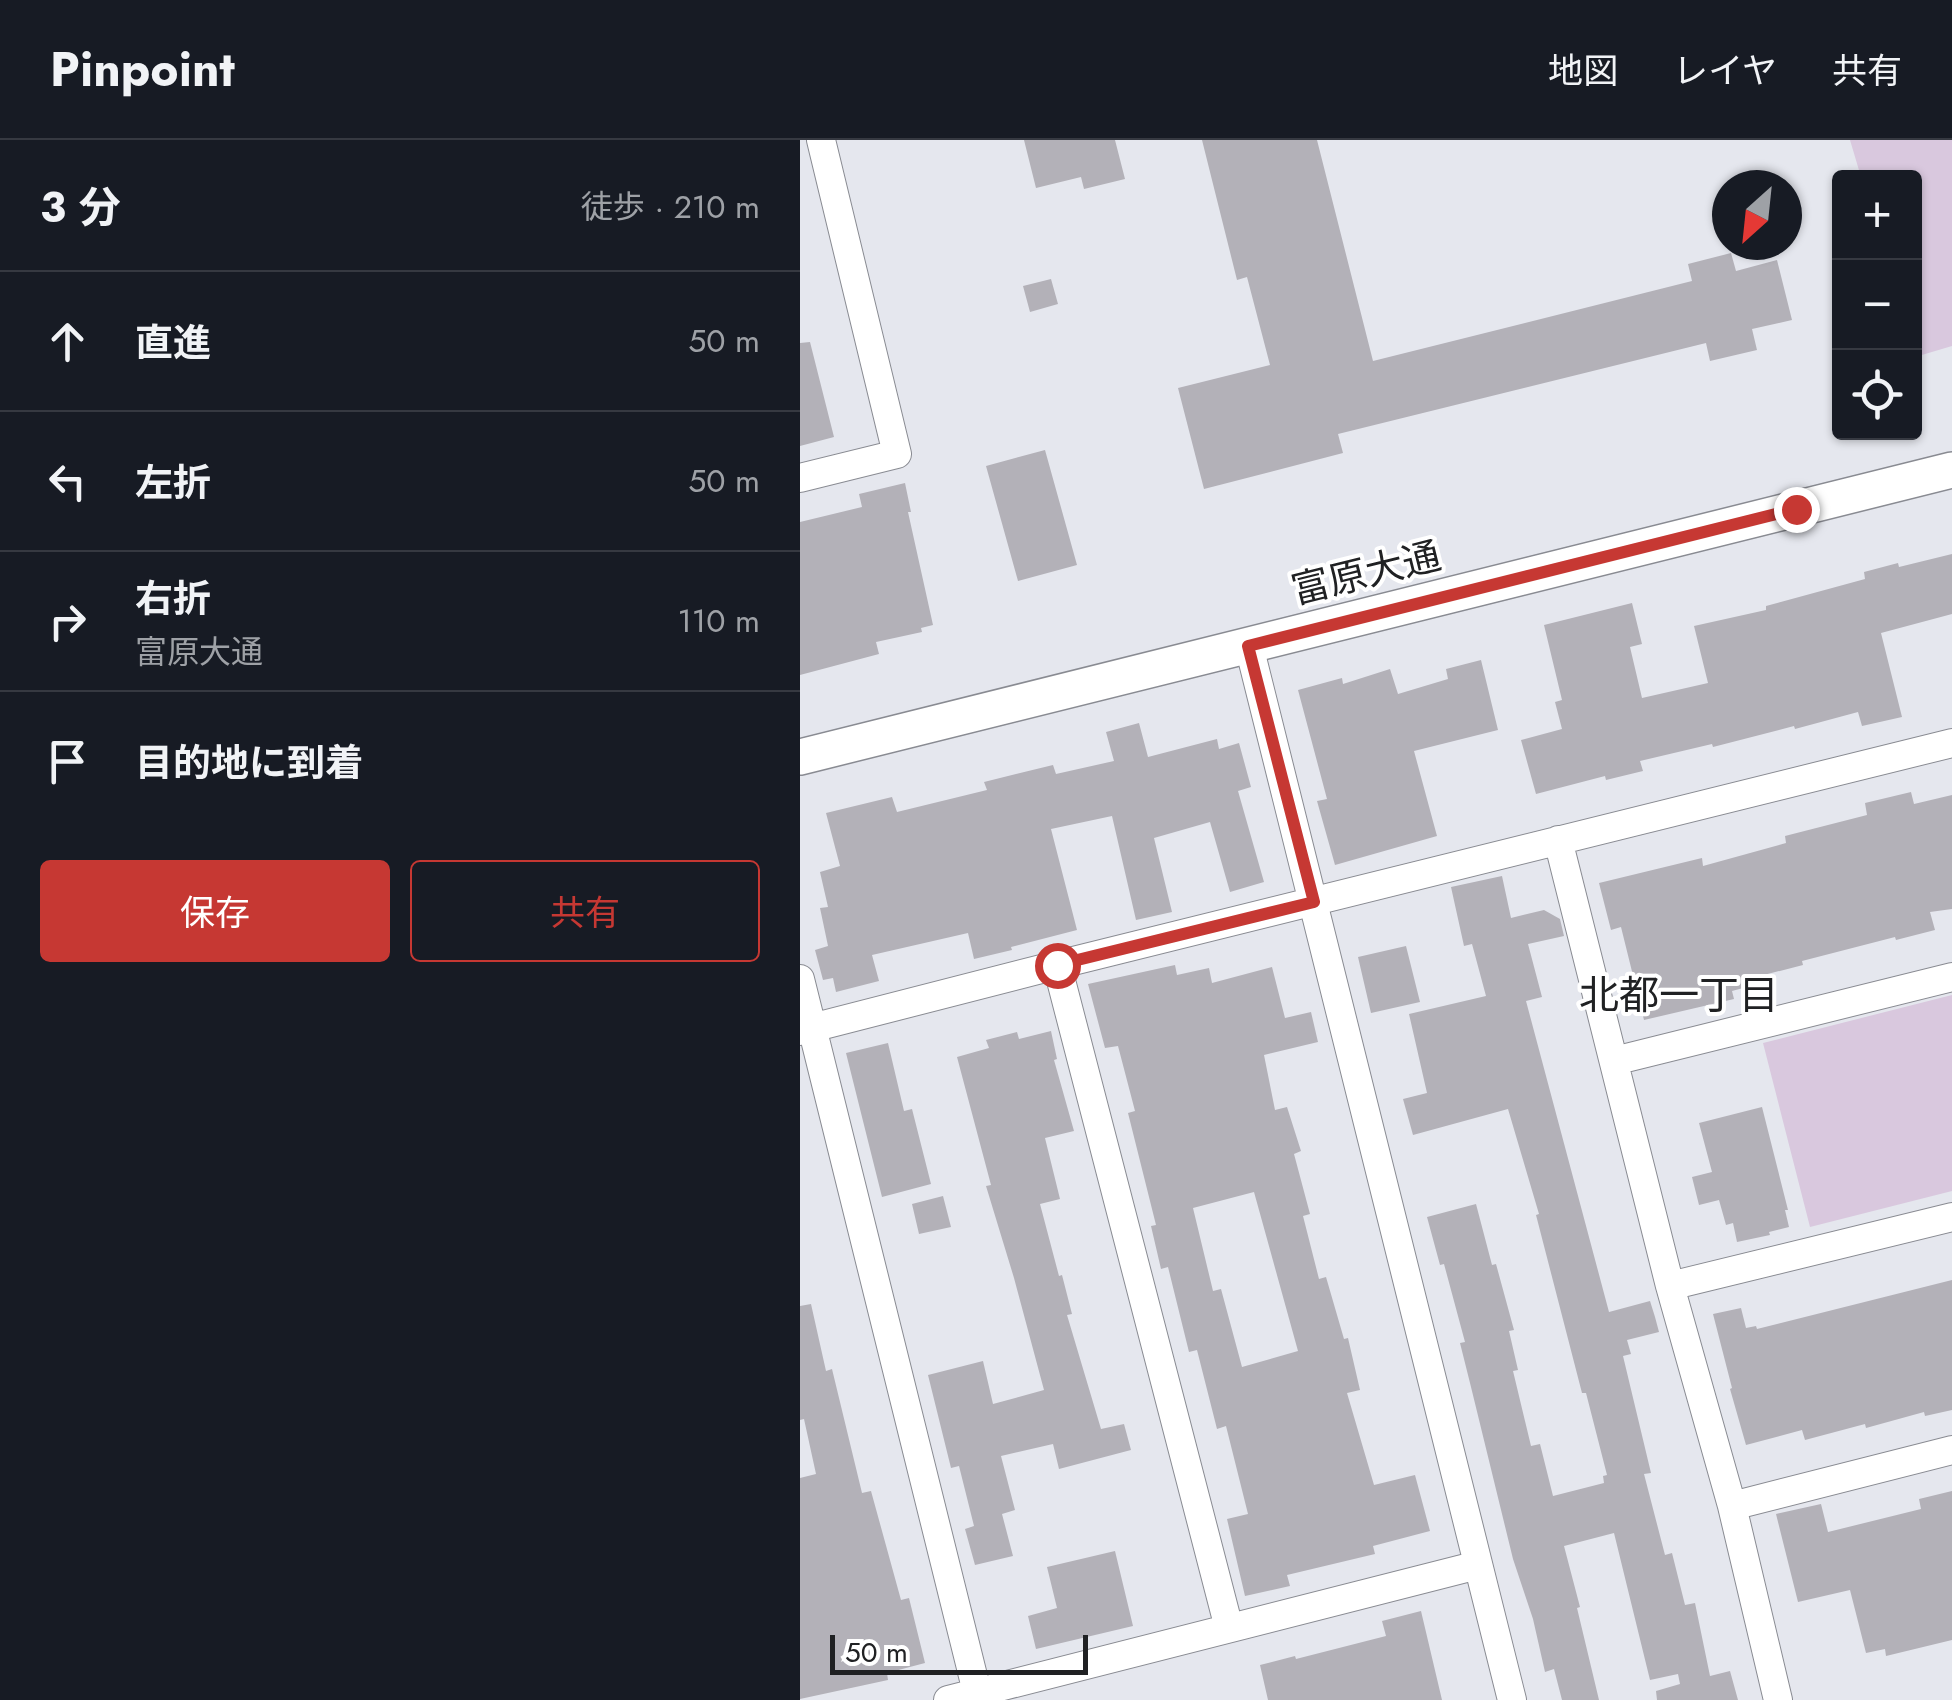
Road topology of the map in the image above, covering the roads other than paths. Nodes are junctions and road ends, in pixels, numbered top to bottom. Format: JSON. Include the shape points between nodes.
{"nodes":[{"id":1,"x":821,"y":140,"type":"edge"},
{"id":2,"x":1952,"y":470,"type":"edge"},
{"id":3,"x":800,"y":478,"type":"edge"},
{"id":4,"x":1248,"y":646,"type":"junction"},
{"id":5,"x":1952,"y":744,"type":"edge"},
{"id":6,"x":800,"y":757,"type":"edge"},
{"id":7,"x":1558,"y":840,"type":"junction"},
{"id":8,"x":1314,"y":902,"type":"junction"},
{"id":9,"x":1057,"y":965,"type":"junction"},
{"id":10,"x":1952,"y":977,"type":"edge"},
{"id":11,"x":800,"y":979,"type":"edge"},
{"id":12,"x":806,"y":1029,"type":"edge"},
{"id":13,"x":1614,"y":1061,"type":"junction"},
{"id":14,"x":1952,"y":1217,"type":"edge"},
{"id":15,"x":1670,"y":1286,"type":"junction"},
{"id":16,"x":1952,"y":1450,"type":"edge"},
{"id":17,"x":1732,"y":1506,"type":"junction"},
{"id":18,"x":1478,"y":1565,"type":"junction"},
{"id":19,"x":1229,"y":1628,"type":"junction"},
{"id":20,"x":978,"y":1696,"type":"edge"},
{"id":21,"x":948,"y":1700,"type":"edge"},
{"id":22,"x":1512,"y":1700,"type":"edge"},
{"id":23,"x":1778,"y":1700,"type":"edge"}],
"edges":[{"from":1,"to":3,"type":"street","via":[[897,454]]},
{"from":2,"to":4,"type":"street","name":"富原大通"},
{"from":4,"to":6,"type":"street","name":"富原大通"},
{"from":4,"to":8,"type":"street"},
{"from":5,"to":7,"type":"street"},
{"from":7,"to":8,"type":"street"},
{"from":7,"to":13,"type":"street"},
{"from":8,"to":9,"type":"street"},
{"from":8,"to":18,"type":"street"},
{"from":9,"to":12,"type":"street"},
{"from":9,"to":19,"type":"street"},
{"from":10,"to":13,"type":"street"},
{"from":11,"to":12,"type":"street"},
{"from":12,"to":20,"type":"street"},
{"from":13,"to":15,"type":"street"},
{"from":14,"to":15,"type":"street"},
{"from":15,"to":17,"type":"street"},
{"from":16,"to":17,"type":"street"},
{"from":17,"to":23,"type":"street"},
{"from":18,"to":19,"type":"street"},
{"from":18,"to":22,"type":"street"},
{"from":19,"to":20,"type":"street"},
{"from":20,"to":21,"type":"street"}]}
